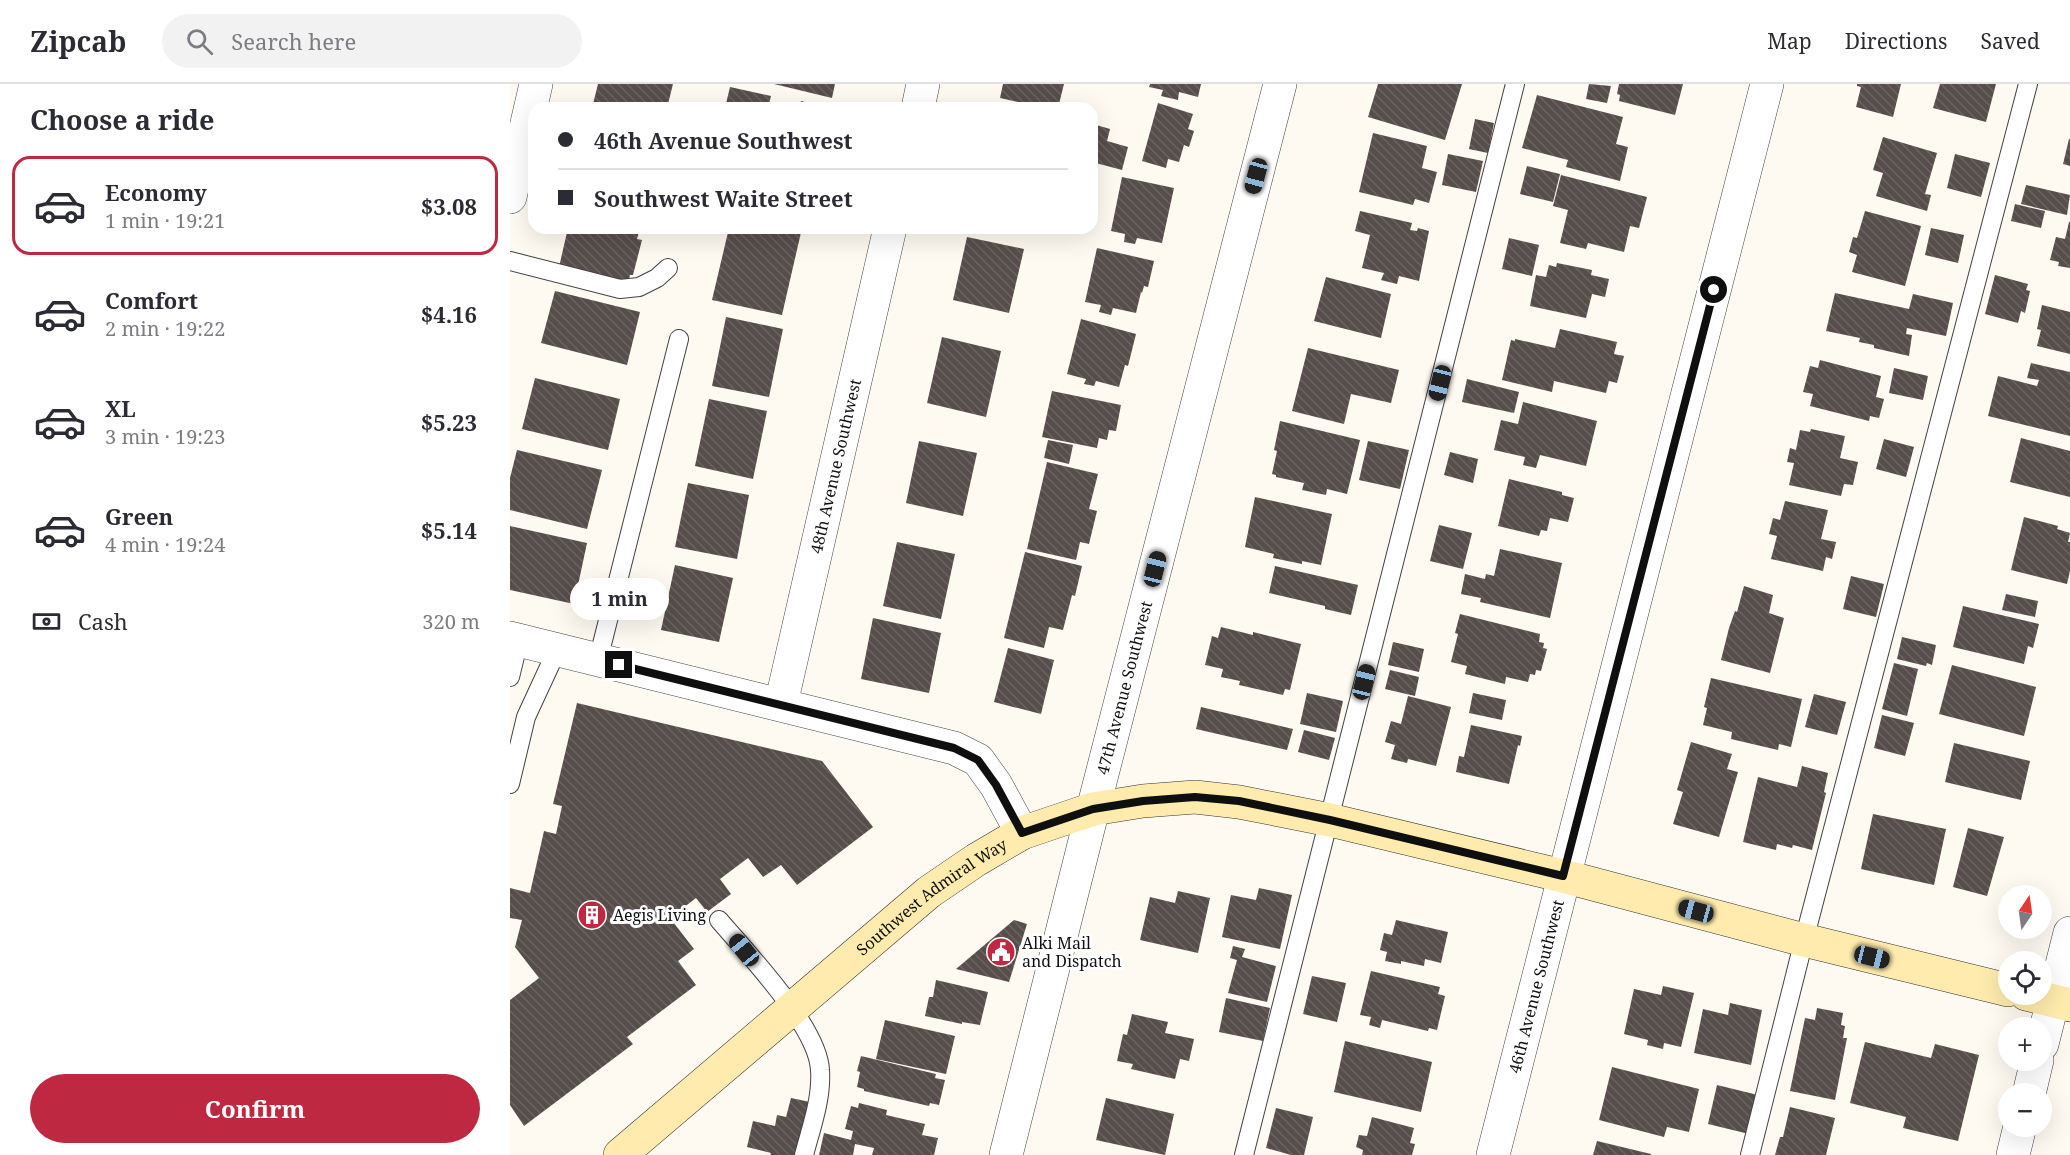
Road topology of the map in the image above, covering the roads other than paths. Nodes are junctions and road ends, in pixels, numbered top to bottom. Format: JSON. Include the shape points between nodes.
{"nodes":[{"id":1,"x":536,"y":84,"type":"edge"},
{"id":2,"x":923,"y":84,"type":"edge"},
{"id":3,"x":1280,"y":84,"type":"edge"},
{"id":4,"x":1515,"y":84,"type":"edge"},
{"id":5,"x":1767,"y":84,"type":"edge"},
{"id":6,"x":2028,"y":84,"type":"edge"},
{"id":7,"x":532,"y":102,"type":"edge"},
{"id":8,"x":919,"y":102,"type":"edge"},
{"id":9,"x":528,"y":119,"type":"edge"},
{"id":10,"x":510,"y":197,"type":"edge"},
{"id":11,"x":889,"y":234,"type":"edge"},
{"id":12,"x":510,"y":261,"type":"edge"},
{"id":13,"x":668,"y":268,"type":"dead end"},
{"id":14,"x":679,"y":339,"type":"dead end"},
{"id":15,"x":514,"y":639,"type":"edge"},
{"id":16,"x":557,"y":650,"type":"junction"},
{"id":17,"x":598,"y":660,"type":"junction"},
{"id":18,"x":510,"y":677,"type":"edge"},
{"id":19,"x":781,"y":704,"type":"junction"},
{"id":20,"x":510,"y":784,"type":"edge"},
{"id":21,"x":1093,"y":809,"type":"junction"},
{"id":22,"x":1330,"y":820,"type":"junction"},
{"id":23,"x":1022,"y":833,"type":"junction"},
{"id":24,"x":1563,"y":876,"type":"junction"},
{"id":25,"x":719,"y":920,"type":"dead end"},
{"id":26,"x":2070,"y":933,"type":"edge"},
{"id":27,"x":1804,"y":940,"type":"junction"},
{"id":28,"x":1998,"y":988,"type":"edge"},
{"id":29,"x":2052,"y":993,"type":"edge"},
{"id":30,"x":791,"y":1008,"type":"junction"},
{"id":31,"x":2017,"y":1137,"type":"edge"},
{"id":32,"x":620,"y":1155,"type":"edge"},
{"id":33,"x":804,"y":1155,"type":"edge"},
{"id":34,"x":1006,"y":1155,"type":"edge"},
{"id":35,"x":1244,"y":1155,"type":"edge"},
{"id":36,"x":1493,"y":1155,"type":"edge"},
{"id":37,"x":1750,"y":1155,"type":"edge"},
{"id":38,"x":2013,"y":1155,"type":"edge"}],
"edges":[{"from":1,"to":7,"type":"street"},
{"from":2,"to":8,"type":"street"},
{"from":3,"to":21,"type":"street","name":"47th Avenue Southwest"},
{"from":4,"to":22,"type":"lane"},
{"from":5,"to":24,"type":"street","name":"46th Avenue Southwest"},
{"from":6,"to":27,"type":"lane"},
{"from":9,"to":10,"type":"street"},
{"from":11,"to":19,"type":"street","name":"48th Avenue Southwest"},
{"from":12,"to":13,"type":"lane","via":[[620,289],[639,287]]},
{"from":14,"to":17,"type":"lane"},
{"from":15,"to":16,"type":"street"},
{"from":15,"to":18,"type":"lane"},
{"from":16,"to":17,"type":"street"},
{"from":16,"to":20,"type":"lane","via":[[525,717]]},
{"from":17,"to":19,"type":"street"},
{"from":19,"to":23,"type":"street","via":[[954,748],[978,760]]},
{"from":21,"to":22,"type":"main road","name":"Southwest Admiral Way","via":[[1195,797],[1239,801]]},
{"from":21,"to":23,"type":"main road","name":"Southwest Admiral Way"},
{"from":21,"to":34,"type":"street","name":"47th Avenue Southwest"},
{"from":22,"to":24,"type":"main road","name":"Southwest Admiral Way"},
{"from":22,"to":35,"type":"lane"},
{"from":23,"to":30,"type":"main road","name":"Southwest Admiral Way","via":[[916,901]]},
{"from":24,"to":27,"type":"main road","name":"Southwest Admiral Way"},
{"from":24,"to":36,"type":"street","name":"46th Avenue Southwest"},
{"from":25,"to":30,"type":"lane"},
{"from":26,"to":29,"type":"street"},
{"from":27,"to":28,"type":"main road","name":"Southwest Admiral Way"},
{"from":27,"to":37,"type":"lane"},
{"from":30,"to":32,"type":"main road","name":"Southwest Admiral Way"},
{"from":30,"to":33,"type":"lane","via":[[815,1045],[820,1070],[817,1106]]},
{"from":31,"to":38,"type":"street"}]}
